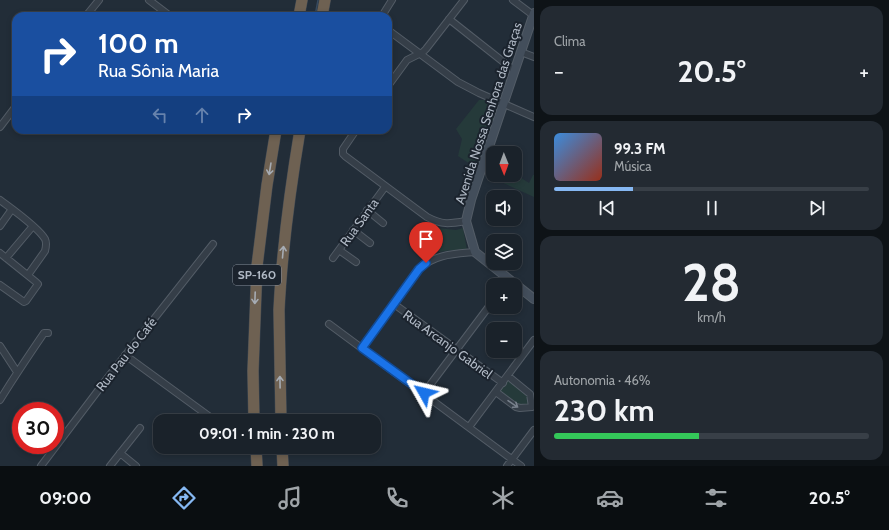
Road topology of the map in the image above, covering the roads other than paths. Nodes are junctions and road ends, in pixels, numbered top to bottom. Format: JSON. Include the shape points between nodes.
{"nodes":[{"id":1,"x":99,"y":0,"type":"edge"},
{"id":2,"x":150,"y":0,"type":"edge"},
{"id":3,"x":302,"y":0,"type":"edge"},
{"id":4,"x":325,"y":0,"type":"edge"},
{"id":5,"x":392,"y":0,"type":"edge"},
{"id":6,"x":464,"y":0,"type":"edge"},
{"id":7,"x":513,"y":0,"type":"edge"},
{"id":8,"x":89,"y":12,"type":"edge"},
{"id":9,"x":165,"y":12,"type":"edge"},
{"id":10,"x":300,"y":12,"type":"edge"},
{"id":11,"x":323,"y":12,"type":"edge"},
{"id":12,"x":384,"y":12,"type":"edge"},
{"id":13,"x":534,"y":14,"type":"edge"},
{"id":14,"x":449,"y":19,"type":"junction"},
{"id":15,"x":392,"y":33,"type":"edge"},
{"id":16,"x":522,"y":52,"type":"junction"},
{"id":17,"x":419,"y":54,"type":"junction"},
{"id":18,"x":534,"y":57,"type":"edge"},
{"id":19,"x":515,"y":71,"type":"junction"},
{"id":20,"x":392,"y":81,"type":"edge"},
{"id":21,"x":503,"y":103,"type":"junction"},
{"id":22,"x":12,"y":111,"type":"edge"},
{"id":23,"x":534,"y":117,"type":"edge"},
{"id":24,"x":0,"y":127,"type":"edge"},
{"id":25,"x":275,"y":134,"type":"edge"},
{"id":26,"x":299,"y":134,"type":"edge"},
{"id":27,"x":353,"y":134,"type":"edge"},
{"id":28,"x":385,"y":187,"type":"junction"},
{"id":29,"x":0,"y":200,"type":"edge"},
{"id":30,"x":12,"y":209,"type":"junction"},
{"id":31,"x":367,"y":210,"type":"junction"},
{"id":32,"x":466,"y":221,"type":"junction"},
{"id":33,"x":383,"y":223,"type":"dead end"},
{"id":34,"x":0,"y":226,"type":"edge"},
{"id":35,"x":33,"y":226,"type":"junction"},
{"id":36,"x":353,"y":230,"type":"junction"},
{"id":37,"x":370,"y":243,"type":"dead end"},
{"id":38,"x":213,"y":244,"type":"dead end"},
{"id":39,"x":339,"y":250,"type":"junction"},
{"id":40,"x":475,"y":252,"type":"junction"},
{"id":41,"x":0,"y":253,"type":"edge"},
{"id":42,"x":6,"y":258,"type":"junction"},
{"id":43,"x":333,"y":258,"type":"dead end"},
{"id":44,"x":356,"y":262,"type":"dead end"},
{"id":45,"x":28,"y":275,"type":"junction"},
{"id":46,"x":503,"y":278,"type":"edge"},
{"id":47,"x":0,"y":285,"type":"edge"},
{"id":48,"x":522,"y":291,"type":"edge"},
{"id":49,"x":534,"y":299,"type":"edge"},
{"id":50,"x":394,"y":304,"type":"junction"},
{"id":51,"x":486,"y":311,"type":"edge"},
{"id":52,"x":329,"y":324,"type":"dead end"},
{"id":53,"x":48,"y":333,"type":"dead end"},
{"id":54,"x":534,"y":340,"type":"edge"},
{"id":55,"x":0,"y":346,"type":"edge"},
{"id":56,"x":362,"y":348,"type":"junction"},
{"id":57,"x":457,"y":350,"type":"junction"},
{"id":58,"x":125,"y":355,"type":"junction"},
{"id":59,"x":17,"y":372,"type":"junction"},
{"id":60,"x":508,"y":376,"type":"junction"},
{"id":61,"x":503,"y":383,"type":"junction"},
{"id":62,"x":496,"y":392,"type":"junction"},
{"id":63,"x":424,"y":393,"type":"junction"},
{"id":64,"x":0,"y":400,"type":"edge"},
{"id":65,"x":533,"y":407,"type":"edge"},
{"id":66,"x":206,"y":414,"type":"edge"},
{"id":67,"x":254,"y":414,"type":"edge"},
{"id":68,"x":281,"y":414,"type":"edge"},
{"id":69,"x":469,"y":427,"type":"junction"},
{"id":70,"x":140,"y":428,"type":"dead end"},
{"id":71,"x":534,"y":430,"type":"edge"},
{"id":72,"x":120,"y":453,"type":"junction"},
{"id":73,"x":256,"y":454,"type":"edge"},
{"id":74,"x":282,"y":454,"type":"edge"},
{"id":75,"x":512,"y":459,"type":"junction"},
{"id":76,"x":40,"y":466,"type":"edge"},
{"id":77,"x":110,"y":466,"type":"edge"},
{"id":78,"x":136,"y":466,"type":"edge"},
{"id":79,"x":257,"y":466,"type":"edge"},
{"id":80,"x":283,"y":466,"type":"edge"},
{"id":81,"x":507,"y":466,"type":"edge"},
{"id":82,"x":521,"y":466,"type":"edge"}],
"edges":[{"from":1,"to":8,"type":"street"},
{"from":2,"to":9,"type":"street"},
{"from":3,"to":10,"type":"highway"},
{"from":4,"to":11,"type":"highway"},
{"from":5,"to":12,"type":"street"},
{"from":6,"to":14,"type":"street"},
{"from":7,"to":13,"type":"street"},
{"from":13,"to":16,"type":"main road","name":"Avenida Nossa Senhora das Graças"},
{"from":14,"to":17,"type":"street","via":[[426,49]]},
{"from":14,"to":19,"type":"street"},
{"from":15,"to":17,"type":"street"},
{"from":16,"to":18,"type":"street"},
{"from":16,"to":19,"type":"main road","name":"Avenida Nossa Senhora das Graças"},
{"from":17,"to":20,"type":"street","via":[[407,60]]},
{"from":17,"to":21,"type":"street","via":[[458,82]]},
{"from":19,"to":21,"type":"main road","name":"Avenida Nossa Senhora das Graças"},
{"from":21,"to":23,"type":"street"},
{"from":21,"to":32,"type":"main road","name":"Avenida Nossa Senhora das Graças"},
{"from":22,"to":24,"type":"street"},
{"from":25,"to":67,"type":"highway","number":"SP-160","one_way":true,"via":[[257,272]]},
{"from":68,"to":26,"type":"highway","number":"SP-160","one_way":true,"via":[[280,286]]},
{"from":27,"to":28,"type":"street","via":[[342,149],[343,154]]},
{"from":28,"to":31,"type":"street","name":"Rua Santa"},
{"from":28,"to":32,"type":"street","via":[[436,222],[446,224]]},
{"from":29,"to":30,"type":"street"},
{"from":30,"to":34,"type":"street"},
{"from":30,"to":35,"type":"street"},
{"from":31,"to":33,"type":"street"},
{"from":31,"to":36,"type":"street","name":"Rua Santa"},
{"from":32,"to":40,"type":"main road"},
{"from":35,"to":42,"type":"street"},
{"from":35,"to":45,"type":"street","via":[[45,239],[47,247]]},
{"from":36,"to":37,"type":"street"},
{"from":36,"to":39,"type":"street","name":"Rua Santa"},
{"from":38,"to":58,"type":"street","name":"Rua Pau do Café"},
{"from":39,"to":43,"type":"street","name":"Rua Santa"},
{"from":39,"to":44,"type":"street"},
{"from":40,"to":46,"type":"main road"},
{"from":40,"to":50,"type":"street","via":[[444,255],[426,263]]},
{"from":41,"to":42,"type":"street"},
{"from":42,"to":45,"type":"street"},
{"from":45,"to":47,"type":"street","via":[[38,284],[25,302]]},
{"from":48,"to":49,"type":"main road"},
{"from":50,"to":56,"type":"street"},
{"from":50,"to":57,"type":"street","name":"Rua Arcanjo Gabriel"},
{"from":51,"to":57,"type":"street"},
{"from":52,"to":56,"type":"street"},
{"from":53,"to":59,"type":"street","via":[[44,333]]},
{"from":54,"to":60,"type":"street"},
{"from":55,"to":59,"type":"street"},
{"from":56,"to":63,"type":"street"},
{"from":57,"to":61,"type":"street","name":"Rua Arcanjo Gabriel"},
{"from":57,"to":63,"type":"street"},
{"from":58,"to":66,"type":"street"},
{"from":58,"to":76,"type":"street","name":"Rua Pau do Café"},
{"from":59,"to":64,"type":"street"},
{"from":60,"to":61,"type":"street"},
{"from":60,"to":65,"type":"street","via":[[530,394]]},
{"from":61,"to":62,"type":"street"},
{"from":62,"to":65,"type":"street","one_way":true,"via":[[516,407]]},
{"from":62,"to":69,"type":"street"},
{"from":63,"to":69,"type":"street"},
{"from":69,"to":75,"type":"street"},
{"from":70,"to":72,"type":"street"},
{"from":71,"to":75,"type":"street"},
{"from":72,"to":77,"type":"street"},
{"from":72,"to":78,"type":"street"},
{"from":73,"to":79,"type":"highway"},
{"from":74,"to":80,"type":"highway"},
{"from":75,"to":81,"type":"street"},
{"from":75,"to":82,"type":"street"}]}
